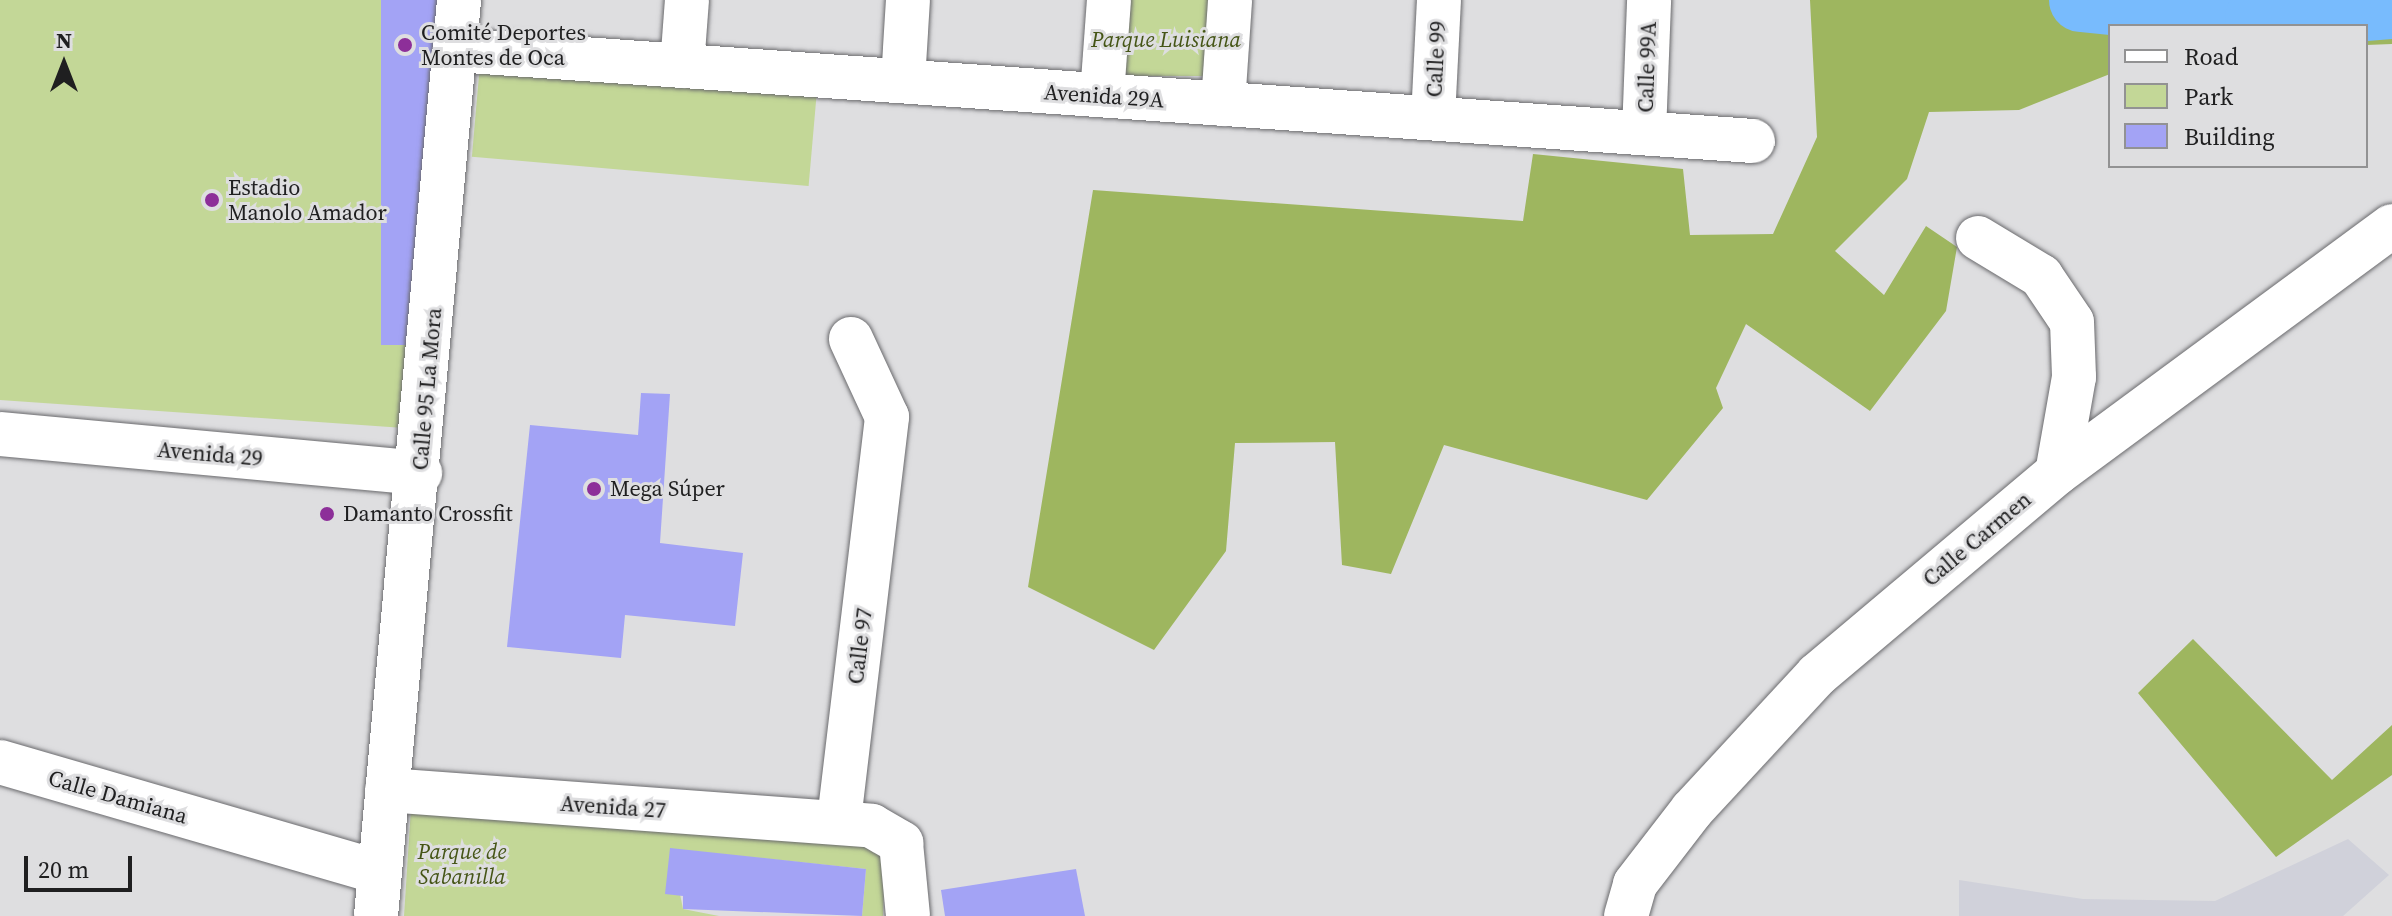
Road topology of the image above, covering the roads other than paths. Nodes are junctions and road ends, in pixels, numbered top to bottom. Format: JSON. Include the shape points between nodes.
{"nodes":[{"id":1,"x":459,"y":0,"type":"edge"},
{"id":2,"x":687,"y":0,"type":"edge"},
{"id":3,"x":908,"y":0,"type":"edge"},
{"id":4,"x":1109,"y":0,"type":"edge"},
{"id":5,"x":1230,"y":0,"type":"edge"},
{"id":6,"x":1439,"y":0,"type":"edge"},
{"id":7,"x":1649,"y":0,"type":"edge"},
{"id":8,"x":455,"y":50,"type":"junction"},
{"id":9,"x":682,"y":66,"type":"junction"},
{"id":10,"x":903,"y":81,"type":"junction"},
{"id":11,"x":1102,"y":95,"type":"junction"},
{"id":12,"x":1223,"y":104,"type":"junction"},
{"id":13,"x":1433,"y":118,"type":"junction"},
{"id":14,"x":1644,"y":133,"type":"junction"},
{"id":15,"x":1753,"y":141,"type":"dead end"},
{"id":16,"x":2392,"y":226,"type":"edge"},
{"id":17,"x":1978,"y":238,"type":"dead end"},
{"id":18,"x":851,"y":339,"type":"dead end"},
{"id":19,"x":0,"y":434,"type":"edge"},
{"id":20,"x":420,"y":473,"type":"junction"},
{"id":21,"x":2057,"y":473,"type":"junction"},
{"id":22,"x":0,"y":762,"type":"edge"},
{"id":23,"x":387,"y":790,"type":"junction"},
{"id":24,"x":839,"y":820,"type":"junction"},
{"id":25,"x":378,"y":872,"type":"junction"},
{"id":26,"x":376,"y":916,"type":"edge"},
{"id":27,"x":908,"y":916,"type":"edge"},
{"id":28,"x":1626,"y":916,"type":"edge"}],
"edges":[{"from":1,"to":8,"type":"street","name":"Calle 95 La Mora"},
{"from":2,"to":9,"type":"street"},
{"from":3,"to":10,"type":"street"},
{"from":4,"to":11,"type":"street"},
{"from":5,"to":12,"type":"street"},
{"from":6,"to":13,"type":"street","name":"Calle 99"},
{"from":7,"to":14,"type":"street","name":"Calle 99A"},
{"from":8,"to":9,"type":"street","name":"Avenida 29A"},
{"from":8,"to":20,"type":"street","name":"Calle 95 La Mora"},
{"from":9,"to":10,"type":"street","name":"Avenida 29A"},
{"from":10,"to":11,"type":"street","name":"Avenida 29A"},
{"from":11,"to":12,"type":"street","name":"Avenida 29A"},
{"from":12,"to":13,"type":"street","name":"Avenida 29A"},
{"from":13,"to":14,"type":"street","name":"Avenida 29A"},
{"from":14,"to":15,"type":"street","name":"Avenida 29A"},
{"from":16,"to":21,"type":"street","name":"Calle Carmen"},
{"from":17,"to":21,"type":"street","via":[[2041,276],[2072,322],[2074,377]]},
{"from":18,"to":24,"type":"street","name":"Calle 97","via":[[887,417]]},
{"from":19,"to":20,"type":"street","name":"Avenida 29"},
{"from":20,"to":23,"type":"street","name":"Calle 95 La Mora"},
{"from":21,"to":28,"type":"street","name":"Calle Carmen","via":[[1817,675],[1692,810],[1635,884]]},
{"from":22,"to":25,"type":"street","name":"Calle Damiana"},
{"from":23,"to":24,"type":"street","name":"Avenida 27"},
{"from":23,"to":25,"type":"street","name":"Calle 95 La Mora"},
{"from":24,"to":27,"type":"street","via":[[872,826],[901,843]]},
{"from":25,"to":26,"type":"street"}]}
